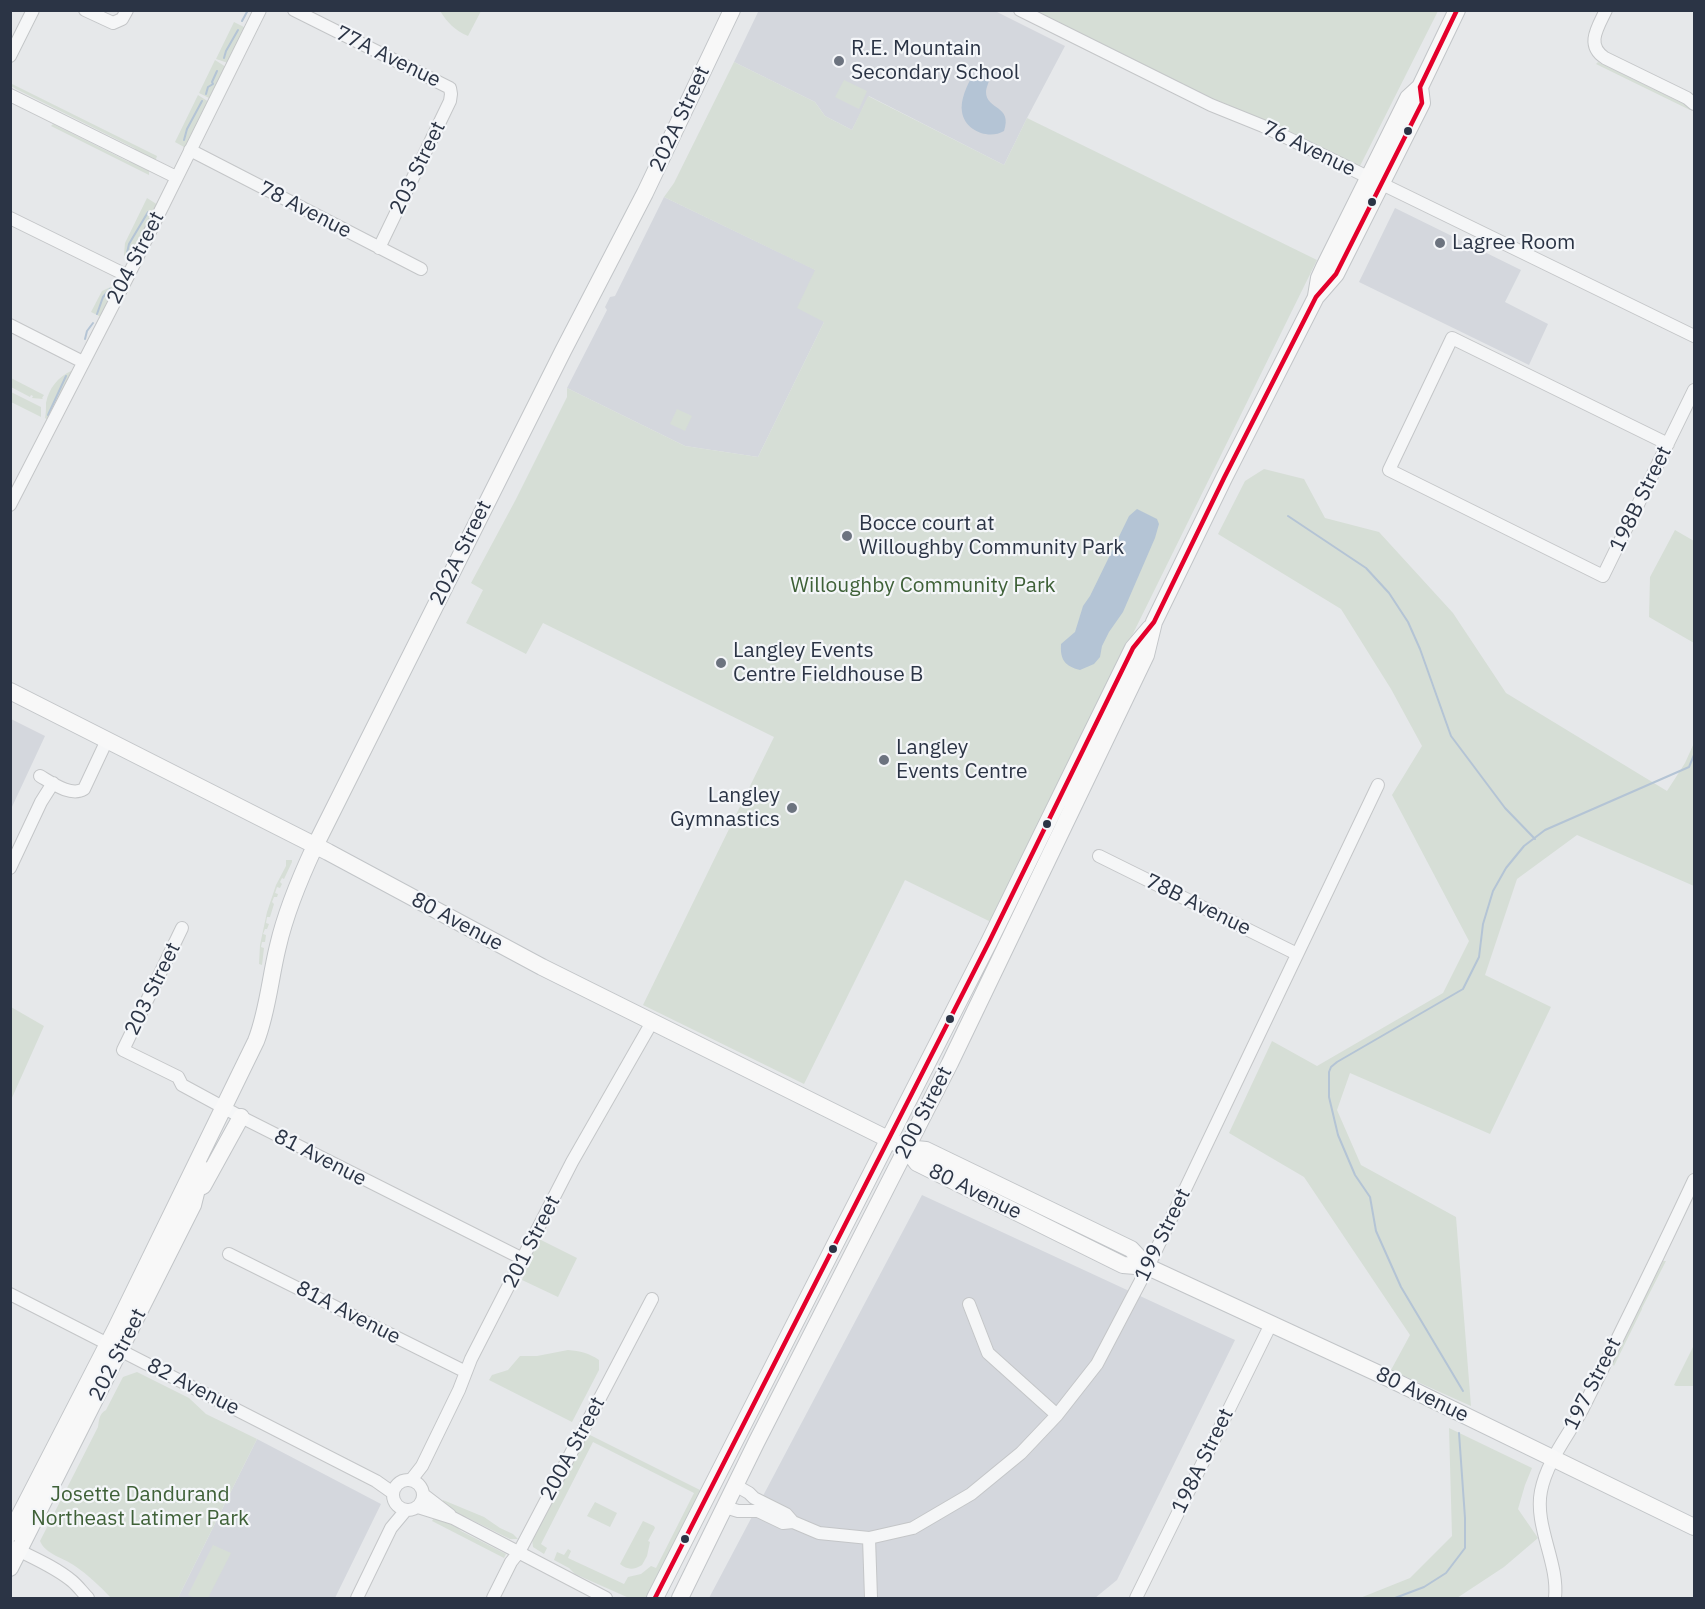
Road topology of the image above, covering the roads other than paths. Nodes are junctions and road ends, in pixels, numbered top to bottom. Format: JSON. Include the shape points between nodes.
{"nodes":[{"id":1,"x":33,"y":10,"type":"edge"},
{"id":2,"x":85,"y":10,"type":"edge"},
{"id":3,"x":127,"y":10,"type":"edge"},
{"id":4,"x":260,"y":10,"type":"edge"},
{"id":5,"x":294,"y":10,"type":"edge"},
{"id":6,"x":732,"y":10,"type":"edge"},
{"id":7,"x":1020,"y":10,"type":"edge"},
{"id":8,"x":1457,"y":10,"type":"edge"},
{"id":9,"x":1606,"y":10,"type":"edge"},
{"id":10,"x":10,"y":56,"type":"edge"},
{"id":11,"x":450,"y":88,"type":"joint"},
{"id":12,"x":10,"y":95,"type":"edge"},
{"id":13,"x":1695,"y":104,"type":"edge"},
{"id":14,"x":190,"y":150,"type":"junction"},
{"id":15,"x":176,"y":177,"type":"junction"},
{"id":16,"x":1375,"y":181,"type":"junction"},
{"id":17,"x":10,"y":218,"type":"edge"},
{"id":18,"x":379,"y":248,"type":"junction"},
{"id":19,"x":421,"y":269,"type":"dead end"},
{"id":20,"x":128,"y":276,"type":"junction"},
{"id":21,"x":10,"y":325,"type":"edge"},
{"id":22,"x":1695,"y":336,"type":"edge"},
{"id":23,"x":83,"y":362,"type":"junction"},
{"id":24,"x":1695,"y":390,"type":"edge"},
{"id":25,"x":1668,"y":444,"type":"junction"},
{"id":26,"x":10,"y":505,"type":"edge"},
{"id":27,"x":1154,"y":622,"type":"junction"},
{"id":28,"x":10,"y":691,"type":"edge"},
{"id":29,"x":107,"y":740,"type":"junction"},
{"id":30,"x":40,"y":776,"type":"dead end"},
{"id":31,"x":53,"y":783,"type":"junction"},
{"id":32,"x":1378,"y":785,"type":"dead end"},
{"id":33,"x":315,"y":846,"type":"junction"},
{"id":34,"x":1099,"y":856,"type":"dead end"},
{"id":35,"x":10,"y":868,"type":"edge"},
{"id":36,"x":182,"y":928,"type":"dead end"},
{"id":37,"x":1297,"y":954,"type":"junction"},
{"id":38,"x":652,"y":1022,"type":"junction"},
{"id":39,"x":123,"y":1050,"type":"joint"},
{"id":40,"x":224,"y":1108,"type":"junction"},
{"id":41,"x":241,"y":1118,"type":"junction"},
{"id":42,"x":210,"y":1136,"type":"junction"},
{"id":43,"x":888,"y":1138,"type":"junction"},
{"id":44,"x":906,"y":1148,"type":"junction"},
{"id":45,"x":1695,"y":1180,"type":"edge"},
{"id":46,"x":193,"y":1205,"type":"junction"},
{"id":47,"x":229,"y":1254,"type":"dead end"},
{"id":48,"x":523,"y":1259,"type":"junction"},
{"id":49,"x":1148,"y":1267,"type":"junction"},
{"id":50,"x":10,"y":1294,"type":"edge"},
{"id":51,"x":652,"y":1299,"type":"dead end"},
{"id":52,"x":969,"y":1304,"type":"dead end"},
{"id":53,"x":1271,"y":1324,"type":"junction"},
{"id":54,"x":114,"y":1347,"type":"junction"},
{"id":55,"x":466,"y":1372,"type":"junction"},
{"id":56,"x":1057,"y":1415,"type":"junction"},
{"id":57,"x":1553,"y":1459,"type":"junction"},
{"id":58,"x":735,"y":1485,"type":"junction"},
{"id":59,"x":418,"y":1486,"type":"junction"},
{"id":60,"x":395,"y":1489,"type":"junction"},
{"id":61,"x":725,"y":1507,"type":"junction"},
{"id":62,"x":407,"y":1508,"type":"junction"},
{"id":63,"x":453,"y":1518,"type":"junction"},
{"id":64,"x":793,"y":1522,"type":"junction"},
{"id":65,"x":1695,"y":1527,"type":"edge"},
{"id":66,"x":10,"y":1534,"type":"edge"},
{"id":67,"x":870,"y":1538,"type":"junction"},
{"id":68,"x":15,"y":1548,"type":"edge"},
{"id":69,"x":519,"y":1552,"type":"junction"},
{"id":70,"x":10,"y":1568,"type":"edge"},
{"id":71,"x":88,"y":1599,"type":"edge"},
{"id":72,"x":357,"y":1599,"type":"edge"},
{"id":73,"x":493,"y":1599,"type":"edge"},
{"id":74,"x":606,"y":1599,"type":"edge"},
{"id":75,"x":655,"y":1599,"type":"edge"},
{"id":76,"x":680,"y":1599,"type":"edge"},
{"id":77,"x":871,"y":1599,"type":"edge"},
{"id":78,"x":1136,"y":1599,"type":"edge"},
{"id":79,"x":1555,"y":1599,"type":"edge"}],
"edges":[{"from":1,"to":10,"type":"street"},
{"from":2,"to":3,"type":"street","via":[[108,22],[118,22]]},
{"from":4,"to":14,"type":"street","name":"204 Street"},
{"from":5,"to":11,"type":"street","name":"77A Avenue"},
{"from":6,"to":33,"type":"main road","name":"202A Street","via":[[656,170]]},
{"from":7,"to":16,"type":"street","name":"76 Avenue"},
{"from":8,"to":16,"type":"main road","name":"200 Street","via":[[1420,87],[1422,103]]},
{"from":9,"to":13,"type":"street","via":[[1594,38],[1599,53]]},
{"from":11,"to":18,"type":"street","name":"203 Street","via":[[450,101]]},
{"from":12,"to":15,"type":"street"},
{"from":14,"to":15,"type":"street","name":"204 Street"},
{"from":14,"to":18,"type":"street","name":"78 Avenue"},
{"from":15,"to":20,"type":"street","name":"204 Street"},
{"from":16,"to":22,"type":"street","name":"76 Avenue"},
{"from":16,"to":27,"type":"main road","name":"200 Street","via":[[1336,274],[1316,297]]},
{"from":17,"to":20,"type":"street"},
{"from":18,"to":19,"type":"street","name":"78 Avenue"},
{"from":20,"to":23,"type":"street","name":"204 Street"},
{"from":21,"to":23,"type":"street"},
{"from":23,"to":26,"type":"street","name":"204 Street"},
{"from":24,"to":25,"type":"street","name":"198B Street"},
{"from":25,"to":25,"type":"street","name":"198B Street","via":[[1603,576],[1389,470],[1452,338]]},
{"from":27,"to":43,"type":"main road","name":"200 Street","via":[[1133,648]]},
{"from":27,"to":44,"type":"main road","name":"200 Street","via":[[1146,654]]},
{"from":28,"to":29,"type":"main road","name":"80 Avenue"},
{"from":29,"to":31,"type":"street","via":[[84,789],[67,790]]},
{"from":29,"to":33,"type":"main road","name":"80 Avenue"},
{"from":30,"to":31,"type":"street"},
{"from":31,"to":35,"type":"street"},
{"from":32,"to":37,"type":"street","name":"199 Street"},
{"from":33,"to":38,"type":"main road","name":"80 Avenue"},
{"from":33,"to":40,"type":"main road","name":"202A Street","via":[[282,933],[262,1026]]},
{"from":34,"to":37,"type":"street","name":"78B Avenue"},
{"from":36,"to":39,"type":"street","name":"203 Street"},
{"from":37,"to":49,"type":"street","name":"199 Street"},
{"from":38,"to":43,"type":"main road","name":"80 Avenue"},
{"from":38,"to":48,"type":"street","name":"201 Street","via":[[572,1162]]},
{"from":39,"to":40,"type":"street","name":"81 Avenue","via":[[178,1077],[182,1085]]},
{"from":40,"to":41,"type":"street","name":"81 Avenue"},
{"from":40,"to":42,"type":"main road","name":"202 Street"},
{"from":41,"to":46,"type":"main road"},
{"from":41,"to":48,"type":"street","name":"81 Avenue"},
{"from":42,"to":46,"type":"main road","name":"202 Street"},
{"from":42,"to":54,"type":"main road","name":"202 Street"},
{"from":43,"to":44,"type":"main road","name":"80 Avenue"},
{"from":43,"to":75,"type":"main road","name":"200 Street"},
{"from":44,"to":49,"type":"main road","name":"80 Avenue","via":[[917,1163],[1123,1265]]},
{"from":44,"to":58,"type":"main road","name":"200 Street"},
{"from":45,"to":57,"type":"street","name":"197 Street"},
{"from":46,"to":54,"type":"main road","name":"202 Street"},
{"from":47,"to":55,"type":"street","name":"81A Avenue"},
{"from":48,"to":55,"type":"street","name":"201 Street"},
{"from":49,"to":53,"type":"main road","name":"80 Avenue"},
{"from":49,"to":56,"type":"street","name":"199 Street","via":[[1097,1364]]},
{"from":50,"to":54,"type":"street","name":"82 Avenue"},
{"from":51,"to":69,"type":"street","name":"200A Street"},
{"from":52,"to":56,"type":"street","via":[[988,1353]]},
{"from":53,"to":57,"type":"main road","name":"80 Avenue"},
{"from":53,"to":78,"type":"street","name":"198A Street"},
{"from":54,"to":60,"type":"street","name":"82 Avenue"},
{"from":54,"to":66,"type":"main road","name":"202 Street"},
{"from":54,"to":68,"type":"main road","name":"202 Street"},
{"from":55,"to":59,"type":"street","name":"201 Street","via":[[422,1466]]},
{"from":56,"to":67,"type":"street","name":"199 Street","via":[[1021,1454],[971,1494],[913,1528]]},
{"from":57,"to":65,"type":"main road","name":"80 Avenue"},
{"from":57,"to":79,"type":"street","name":"197 Street","via":[[1540,1501]]},
{"from":58,"to":61,"type":"main road","name":"200 Street"},
{"from":58,"to":64,"type":"street"},
{"from":59,"to":60,"type":"street","via":[[401,1482]]},
{"from":59,"to":62,"type":"street","via":[[422,1503]]},
{"from":59,"to":63,"type":"street"},
{"from":60,"to":62,"type":"street","via":[[395,1502]]},
{"from":61,"to":64,"type":"street","via":[[759,1511],[783,1523]]},
{"from":61,"to":76,"type":"main road","name":"200 Street"},
{"from":62,"to":63,"type":"street"},
{"from":62,"to":72,"type":"street","via":[[391,1528]]},
{"from":63,"to":69,"type":"street"},
{"from":64,"to":67,"type":"street","via":[[819,1533]]},
{"from":67,"to":77,"type":"street"},
{"from":68,"to":70,"type":"main road","name":"202 Street"},
{"from":68,"to":71,"type":"street","via":[[64,1575]]},
{"from":69,"to":73,"type":"street","name":"200A Street"},
{"from":69,"to":74,"type":"street"}]}
